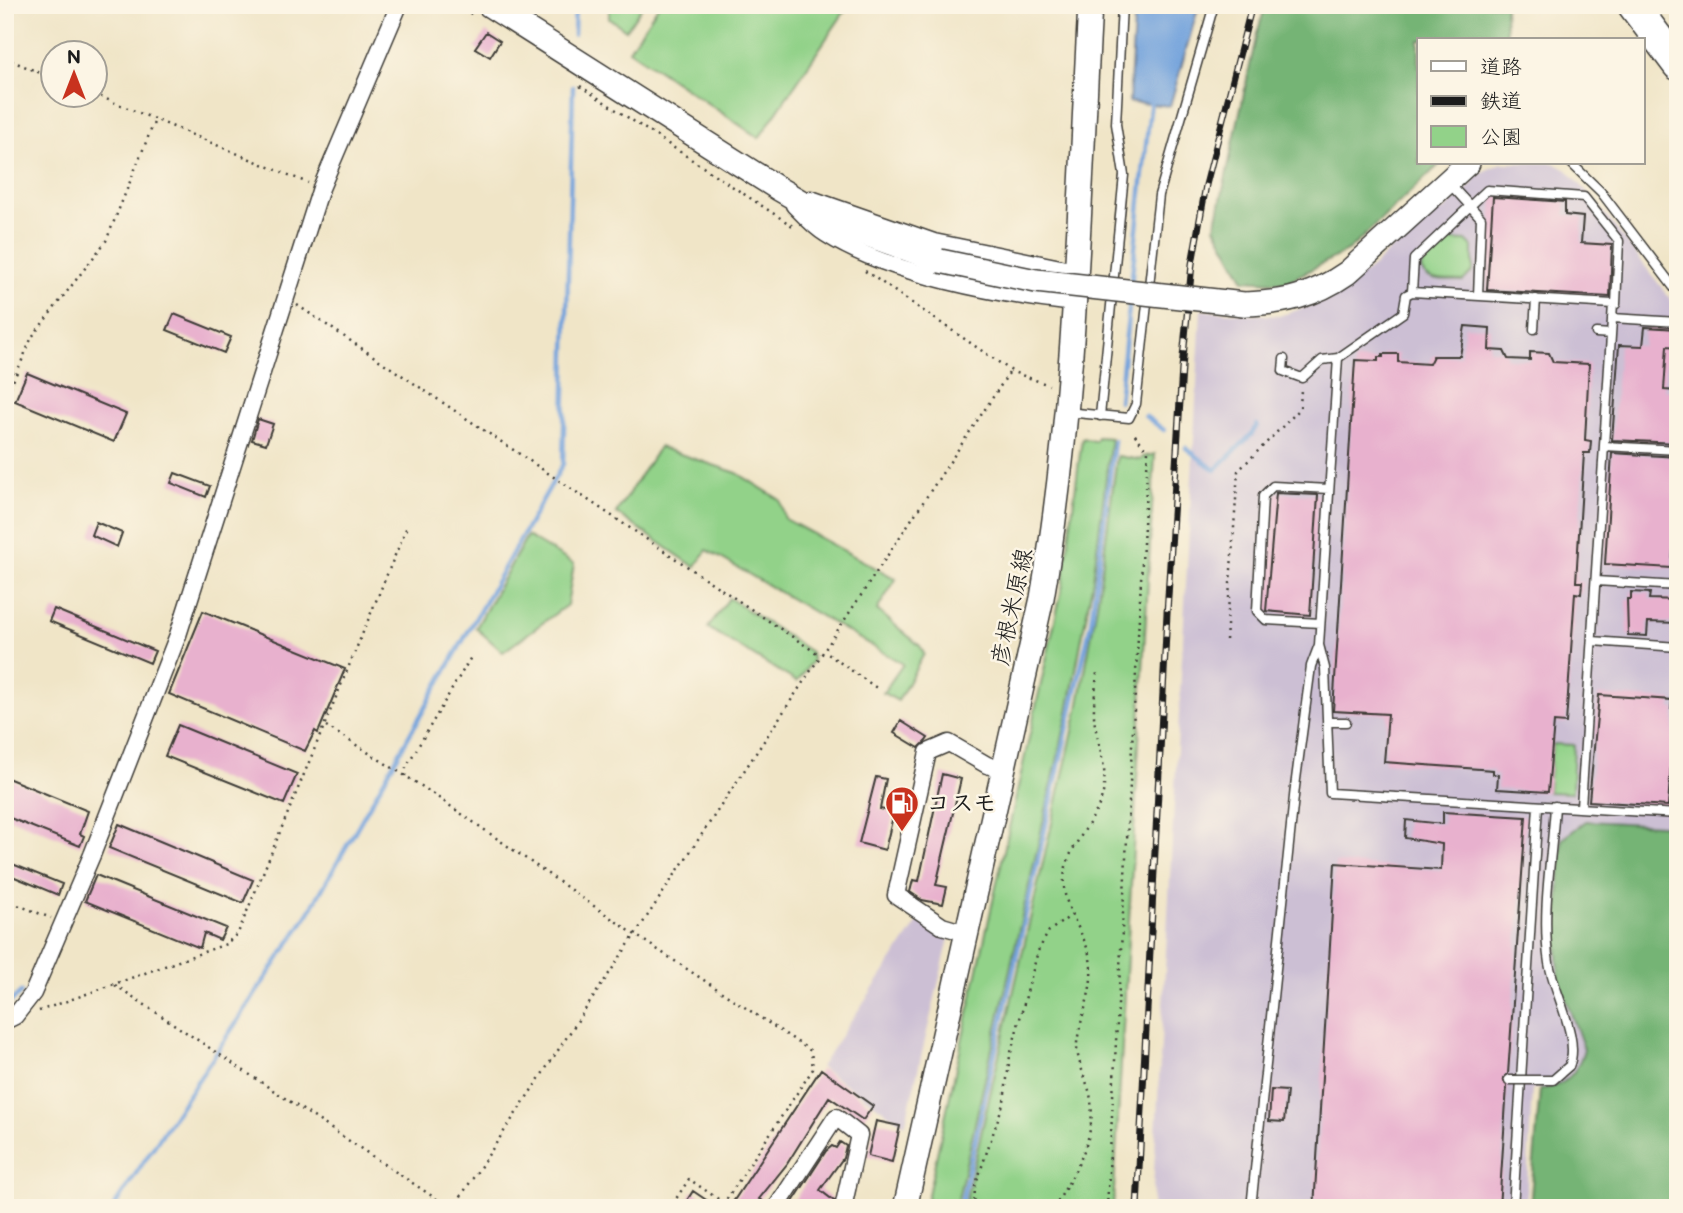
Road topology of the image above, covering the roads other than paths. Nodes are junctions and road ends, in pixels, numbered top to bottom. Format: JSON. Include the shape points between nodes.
{"nodes":[{"id":1,"x":399,"y":5,"type":"edge"},
{"id":2,"x":1090,"y":5,"type":"edge"},
{"id":3,"x":1122,"y":5,"type":"edge"},
{"id":4,"x":1214,"y":5,"type":"edge"},
{"id":5,"x":1633,"y":5,"type":"edge"},
{"id":6,"x":484,"y":12,"type":"edge"},
{"id":7,"x":1678,"y":65,"type":"edge"},
{"id":8,"x":1467,"y":164,"type":"edge"},
{"id":9,"x":1572,"y":164,"type":"edge"},
{"id":10,"x":1446,"y":180,"type":"junction"},
{"id":11,"x":779,"y":189,"type":"junction"},
{"id":12,"x":1470,"y":206,"type":"junction"},
{"id":13,"x":1075,"y":271,"type":"junction"},
{"id":14,"x":1412,"y":292,"type":"junction"},
{"id":15,"x":1678,"y":293,"type":"edge"},
{"id":16,"x":1478,"y":296,"type":"junction"},
{"id":17,"x":1536,"y":299,"type":"junction"},
{"id":18,"x":1074,"y":303,"type":"junction"},
{"id":19,"x":1613,"y":304,"type":"junction"},
{"id":20,"x":1612,"y":318,"type":"junction"},
{"id":21,"x":1678,"y":322,"type":"edge"},
{"id":22,"x":1534,"y":330,"type":"dead end"},
{"id":23,"x":1596,"y":333,"type":"dead end"},
{"id":24,"x":1611,"y":334,"type":"junction"},
{"id":25,"x":1338,"y":358,"type":"junction"},
{"id":26,"x":1284,"y":359,"type":"dead end"},
{"id":27,"x":1064,"y":412,"type":"junction"},
{"id":28,"x":1100,"y":416,"type":"junction"},
{"id":29,"x":1604,"y":446,"type":"junction"},
{"id":30,"x":1678,"y":450,"type":"edge"},
{"id":31,"x":1329,"y":489,"type":"junction"},
{"id":32,"x":1596,"y":581,"type":"junction"},
{"id":33,"x":1678,"y":586,"type":"edge"},
{"id":34,"x":1320,"y":623,"type":"junction"},
{"id":35,"x":1592,"y":641,"type":"junction"},
{"id":36,"x":1319,"y":645,"type":"junction"},
{"id":37,"x":1678,"y":646,"type":"edge"},
{"id":38,"x":1327,"y":722,"type":"junction"},
{"id":39,"x":1346,"y":722,"type":"dead end"},
{"id":40,"x":1003,"y":770,"type":"junction"},
{"id":41,"x":1538,"y":806,"type":"junction"},
{"id":42,"x":1555,"y":807,"type":"junction"},
{"id":43,"x":1581,"y":807,"type":"junction"},
{"id":44,"x":1678,"y":814,"type":"edge"},
{"id":45,"x":966,"y":933,"type":"junction"},
{"id":46,"x":10,"y":1019,"type":"edge"},
{"id":47,"x":1509,"y":1080,"type":"dead end"},
{"id":48,"x":1252,"y":1205,"type":"edge"},
{"id":49,"x":776,"y":1208,"type":"edge"},
{"id":50,"x":843,"y":1208,"type":"edge"},
{"id":51,"x":905,"y":1208,"type":"edge"},
{"id":52,"x":1269,"y":1208,"type":"edge"},
{"id":53,"x":1513,"y":1208,"type":"edge"}],
"edges":[{"from":1,"to":46,"type":"street","via":[[321,188],[178,635],[64,923],[33,993]]},
{"from":2,"to":13,"type":"main road","name":"彦根米原線"},
{"from":3,"to":28,"type":"lane","via":[[1116,124],[1124,175]]},
{"from":4,"to":28,"type":"lane","via":[[1159,195],[1136,404],[1129,418]]},
{"from":5,"to":7,"type":"highway"},
{"from":6,"to":11,"type":"main road"},
{"from":8,"to":10,"type":"main road"},
{"from":9,"to":15,"type":"lane","via":[[1601,192]]},
{"from":10,"to":11,"type":"main road","bridge":true,"via":[[1326,288],[1300,298],[1244,304],[1036,281],[940,261],[844,226]]},
{"from":10,"to":12,"type":"lane"},
{"from":11,"to":13,"type":"street","via":[[934,242]]},
{"from":11,"to":18,"type":"street","via":[[827,235],[882,258],[940,279]]},
{"from":12,"to":14,"type":"lane","via":[[1414,258]]},
{"from":12,"to":16,"type":"lane","via":[[1481,218]]},
{"from":12,"to":19,"type":"lane","via":[[1487,190],[1584,197],[1619,241]]},
{"from":13,"to":18,"type":"main road","name":"彦根米原線"},
{"from":14,"to":16,"type":"lane"},
{"from":14,"to":25,"type":"lane","via":[[1406,295],[1403,313]]},
{"from":16,"to":17,"type":"lane"},
{"from":17,"to":19,"type":"lane"},
{"from":17,"to":22,"type":"lane"},
{"from":18,"to":27,"type":"main road","name":"彦根米原線"},
{"from":19,"to":20,"type":"lane"},
{"from":20,"to":21,"type":"lane"},
{"from":20,"to":24,"type":"lane"},
{"from":23,"to":24,"type":"lane"},
{"from":24,"to":29,"type":"lane"},
{"from":25,"to":26,"type":"lane","via":[[1322,360],[1302,378],[1283,371]]},
{"from":25,"to":31,"type":"lane"},
{"from":27,"to":28,"type":"lane"},
{"from":27,"to":40,"type":"main road","name":"彦根米原線","via":[[1054,528]]},
{"from":29,"to":30,"type":"lane"},
{"from":29,"to":32,"type":"lane"},
{"from":31,"to":34,"type":"lane"},
{"from":31,"to":34,"type":"lane","via":[[1273,486],[1263,496],[1257,611],[1266,621]]},
{"from":32,"to":33,"type":"lane"},
{"from":32,"to":35,"type":"lane"},
{"from":34,"to":36,"type":"lane"},
{"from":35,"to":37,"type":"lane"},
{"from":35,"to":43,"type":"lane"},
{"from":36,"to":38,"type":"lane","via":[[1325,668]]},
{"from":36,"to":48,"type":"lane","via":[[1311,666],[1295,786]]},
{"from":38,"to":39,"type":"lane"},
{"from":38,"to":41,"type":"lane","via":[[1330,793]]},
{"from":40,"to":45,"type":"main road","name":"彦根米原線"},
{"from":40,"to":45,"type":"street","via":[[949,743],[928,752],[896,895],[942,926]]},
{"from":41,"to":42,"type":"lane"},
{"from":41,"to":53,"type":"lane"},
{"from":42,"to":43,"type":"lane"},
{"from":42,"to":47,"type":"lane","bridge":true,"via":[[1547,939],[1555,993],[1574,1055],[1553,1080]]},
{"from":43,"to":44,"type":"lane"},
{"from":45,"to":51,"type":"main road","name":"彦根米原線"},
{"from":48,"to":52,"type":"lane"},
{"from":49,"to":50,"type":"street","via":[[836,1116],[859,1135]]}]}
